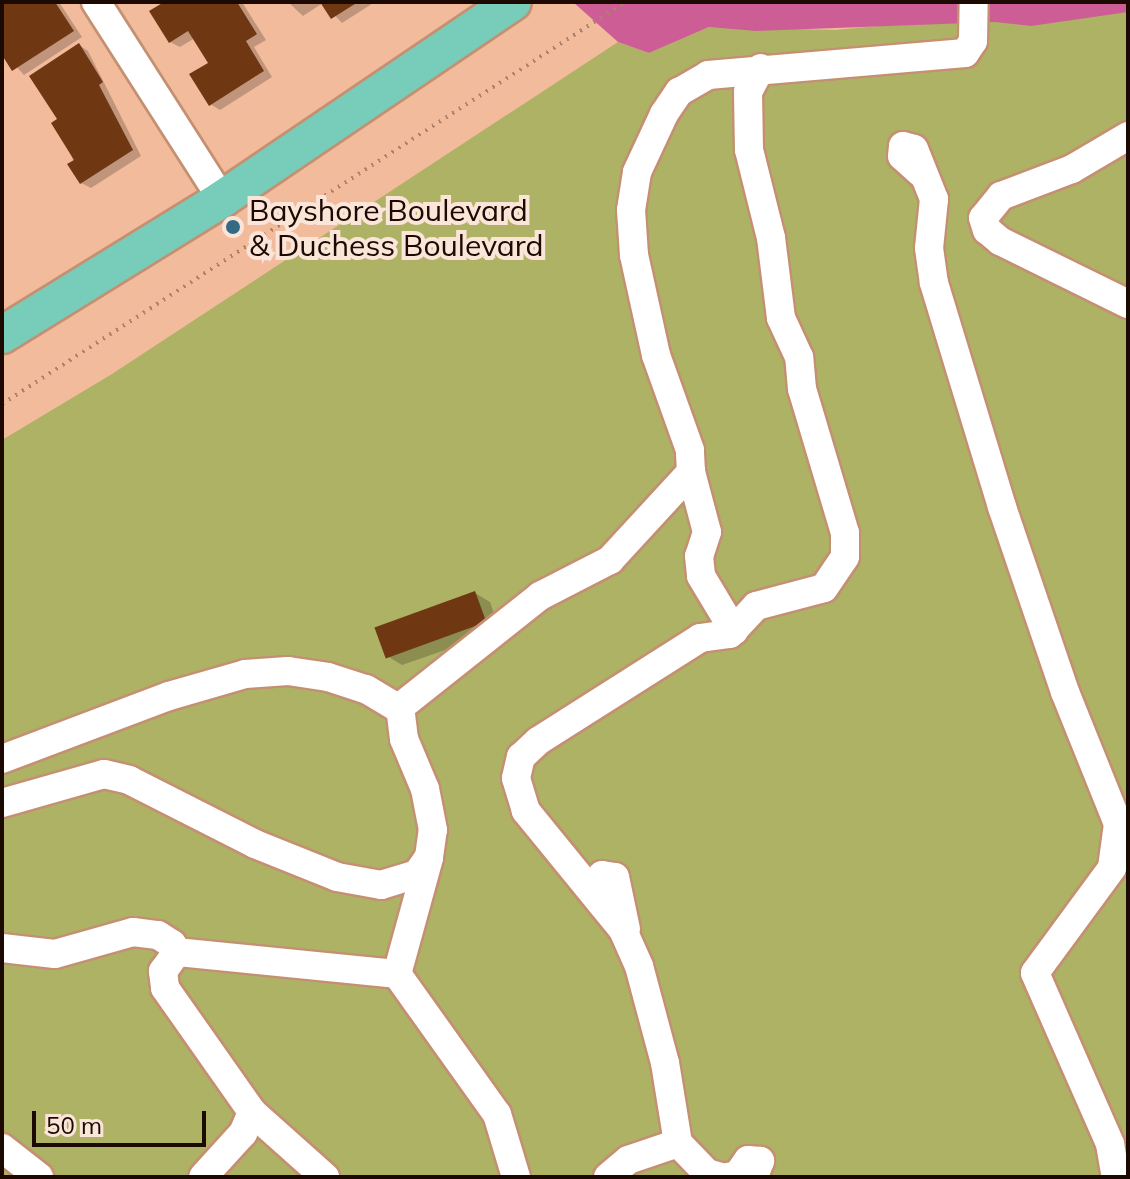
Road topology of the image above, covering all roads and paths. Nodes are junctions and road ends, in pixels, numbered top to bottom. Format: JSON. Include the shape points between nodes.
{"nodes":[{"id":1,"x":96,"y":2,"type":"edge"},
{"id":2,"x":625,"y":2,"type":"edge"},
{"id":3,"x":974,"y":2,"type":"edge"},
{"id":4,"x":510,"y":4,"type":"edge"},
{"id":5,"x":761,"y":68,"type":"junction"},
{"id":6,"x":1128,"y":136,"type":"edge"},
{"id":7,"x":921,"y":173,"type":"dead end"},
{"id":8,"x":222,"y":199,"type":"junction"},
{"id":9,"x":1128,"y":304,"type":"edge"},
{"id":10,"x":2,"y":335,"type":"edge"},
{"id":11,"x":2,"y":404,"type":"edge"},
{"id":12,"x":691,"y":472,"type":"junction"},
{"id":13,"x":734,"y":631,"type":"junction"},
{"id":14,"x":399,"y":709,"type":"junction"},
{"id":15,"x":2,"y":759,"type":"edge"},
{"id":16,"x":2,"y":803,"type":"edge"},
{"id":17,"x":429,"y":857,"type":"junction"},
{"id":18,"x":2,"y":948,"type":"edge"},
{"id":19,"x":177,"y":952,"type":"junction"},
{"id":20,"x":397,"y":974,"type":"junction"},
{"id":21,"x":252,"y":1112,"type":"junction"},
{"id":22,"x":678,"y":1143,"type":"junction"},
{"id":23,"x":2,"y":1148,"type":"edge"},
{"id":24,"x":519,"y":1173,"type":"edge"},
{"id":25,"x":729,"y":1176,"type":"edge"},
{"id":26,"x":39,"y":1177,"type":"edge"},
{"id":27,"x":203,"y":1177,"type":"edge"},
{"id":28,"x":325,"y":1177,"type":"edge"},
{"id":29,"x":608,"y":1177,"type":"edge"},
{"id":30,"x":1116,"y":1177,"type":"edge"}],
"edges":[{"from":1,"to":8,"type":"street"},
{"from":2,"to":11,"type":"path"},
{"from":3,"to":5,"type":"street","via":[[970,50],[955,56]]},
{"from":4,"to":8,"type":"main road"},
{"from":5,"to":12,"type":"street","via":[[708,75],[679,92],[652,134],[635,184],[634,255],[656,355],[690,450]]},
{"from":5,"to":13,"type":"street","via":[[748,92],[749,150],[771,238],[781,318],[799,357],[802,389],[847,544],[840,568],[824,588],[756,606]]},
{"from":6,"to":9,"type":"street","via":[[1072,169],[1001,196],[983,218],[1000,241]]},
{"from":7,"to":30,"type":"street","via":[[934,199],[929,248],[934,283],[1054,663],[1118,824],[1112,868],[1035,973],[1110,1144]]},
{"from":8,"to":10,"type":"main road"},
{"from":12,"to":13,"type":"street","via":[[707,532],[699,556],[701,576]]},
{"from":12,"to":14,"type":"street","via":[[610,560],[540,596]]},
{"from":13,"to":22,"type":"street","via":[[722,638],[709,634],[667,657],[521,757],[516,778],[521,801],[548,841],[594,891],[627,938],[665,1063]]},
{"from":14,"to":15,"type":"street","via":[[366,689],[328,677],[254,673],[169,696]]},
{"from":14,"to":17,"type":"street","via":[[431,809]]},
{"from":16,"to":17,"type":"street","via":[[104,774],[129,780],[265,849],[355,881],[402,882],[417,874]]},
{"from":17,"to":20,"type":"street"},
{"from":18,"to":19,"type":"street","via":[[55,954],[133,932],[158,935]]},
{"from":19,"to":20,"type":"street"},
{"from":19,"to":21,"type":"street","via":[[163,971],[165,988]]},
{"from":20,"to":24,"type":"street","via":[[497,1114]]},
{"from":21,"to":27,"type":"street","via":[[243,1133]]},
{"from":21,"to":28,"type":"street"},
{"from":22,"to":25,"type":"street","via":[[707,1173]]},
{"from":22,"to":29,"type":"street","via":[[628,1160]]},
{"from":23,"to":26,"type":"street"}]}
